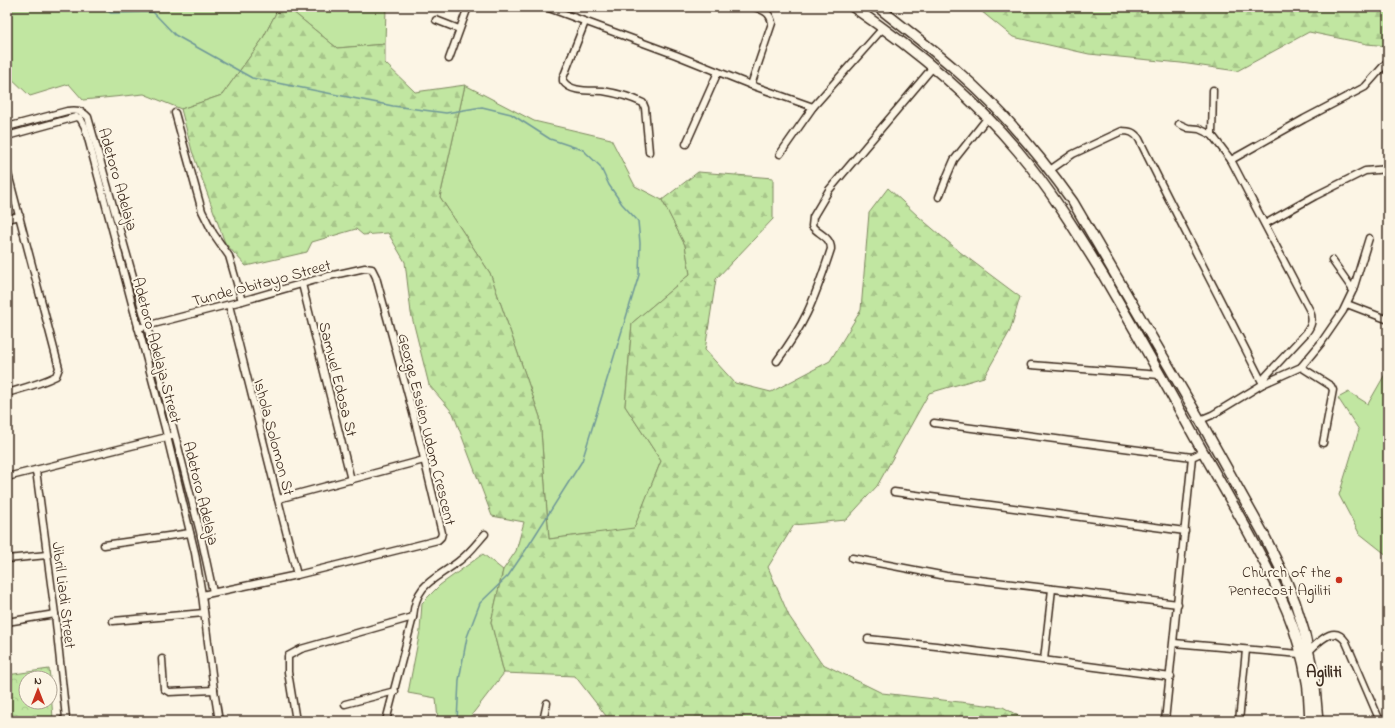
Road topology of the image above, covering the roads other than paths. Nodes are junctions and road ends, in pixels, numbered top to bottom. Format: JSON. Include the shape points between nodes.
{"nodes":[{"id":1,"x":468,"y":7,"type":"edge"},
{"id":2,"x":546,"y":7,"type":"edge"},
{"id":3,"x":755,"y":7,"type":"edge"},
{"id":4,"x":853,"y":7,"type":"edge"},
{"id":5,"x":878,"y":7,"type":"edge"},
{"id":6,"x":436,"y":20,"type":"dead end"},
{"id":7,"x":585,"y":22,"type":"junction"},
{"id":8,"x":883,"y":28,"type":"junction"},
{"id":9,"x":459,"y":29,"type":"junction"},
{"id":10,"x":449,"y":59,"type":"dead end"},
{"id":11,"x":1388,"y":61,"type":"edge"},
{"id":12,"x":933,"y":67,"type":"junction"},
{"id":13,"x":718,"y":72,"type":"junction"},
{"id":14,"x":751,"y":85,"type":"junction"},
{"id":15,"x":1213,"y":90,"type":"dead end"},
{"id":16,"x":813,"y":107,"type":"junction"},
{"id":17,"x":83,"y":112,"type":"junction"},
{"id":18,"x":175,"y":113,"type":"dead end"},
{"id":19,"x":988,"y":117,"type":"junction"},
{"id":20,"x":78,"y":118,"type":"junction"},
{"id":21,"x":1180,"y":124,"type":"dead end"},
{"id":22,"x":7,"y":127,"type":"edge"},
{"id":23,"x":1212,"y":135,"type":"junction"},
{"id":24,"x":7,"y":136,"type":"edge"},
{"id":25,"x":686,"y":144,"type":"dead end"},
{"id":26,"x":649,"y":152,"type":"dead end"},
{"id":27,"x":780,"y":154,"type":"dead end"},
{"id":28,"x":1231,"y":160,"type":"junction"},
{"id":29,"x":1388,"y":169,"type":"edge"},
{"id":30,"x":7,"y":170,"type":"edge"},
{"id":31,"x":1050,"y":170,"type":"junction"},
{"id":32,"x":939,"y":197,"type":"dead end"},
{"id":33,"x":20,"y":216,"type":"junction"},
{"id":34,"x":7,"y":219,"type":"edge"},
{"id":35,"x":1265,"y":224,"type":"junction"},
{"id":36,"x":1369,"y":238,"type":"dead end"},
{"id":37,"x":1332,"y":260,"type":"dead end"},
{"id":38,"x":302,"y":284,"type":"junction"},
{"id":39,"x":378,"y":286,"type":"joint"},
{"id":40,"x":1353,"y":290,"type":"junction"},
{"id":41,"x":242,"y":301,"type":"junction"},
{"id":42,"x":1347,"y":304,"type":"junction"},
{"id":43,"x":228,"y":305,"type":"junction"},
{"id":44,"x":1386,"y":320,"type":"dead end"},
{"id":45,"x":146,"y":326,"type":"junction"},
{"id":46,"x":138,"y":328,"type":"junction"},
{"id":47,"x":778,"y":361,"type":"dead end"},
{"id":48,"x":1031,"y":365,"type":"dead end"},
{"id":49,"x":1301,"y":367,"type":"junction"},
{"id":50,"x":1160,"y":375,"type":"junction"},
{"id":51,"x":1263,"y":384,"type":"junction"},
{"id":52,"x":1182,"y":389,"type":"junction"},
{"id":53,"x":7,"y":393,"type":"edge"},
{"id":54,"x":1171,"y":394,"type":"junction"},
{"id":55,"x":1200,"y":420,"type":"junction"},
{"id":56,"x":934,"y":423,"type":"dead end"},
{"id":57,"x":174,"y":436,"type":"junction"},
{"id":58,"x":167,"y":437,"type":"junction"},
{"id":59,"x":1323,"y":443,"type":"dead end"},
{"id":60,"x":1203,"y":452,"type":"junction"},
{"id":61,"x":1192,"y":457,"type":"junction"},
{"id":62,"x":424,"y":460,"type":"junction"},
{"id":63,"x":36,"y":470,"type":"junction"},
{"id":64,"x":7,"y":477,"type":"edge"},
{"id":65,"x":351,"y":480,"type":"junction"},
{"id":66,"x":894,"y":492,"type":"dead end"},
{"id":67,"x":278,"y":500,"type":"junction"},
{"id":68,"x":1185,"y":531,"type":"junction"},
{"id":69,"x":190,"y":533,"type":"junction"},
{"id":70,"x":485,"y":534,"type":"dead end"},
{"id":71,"x":104,"y":545,"type":"dead end"},
{"id":72,"x":47,"y":555,"type":"junction"},
{"id":73,"x":852,"y":558,"type":"dead end"},
{"id":74,"x":7,"y":559,"type":"edge"},
{"id":75,"x":297,"y":575,"type":"junction"},
{"id":76,"x":1052,"y":589,"type":"junction"},
{"id":77,"x":213,"y":592,"type":"junction"},
{"id":78,"x":202,"y":595,"type":"junction"},
{"id":79,"x":1178,"y":604,"type":"junction"},
{"id":80,"x":56,"y":614,"type":"junction"},
{"id":81,"x":204,"y":614,"type":"junction"},
{"id":82,"x":413,"y":617,"type":"junction"},
{"id":83,"x":113,"y":621,"type":"dead end"},
{"id":84,"x":7,"y":622,"type":"edge"},
{"id":85,"x":868,"y":639,"type":"dead end"},
{"id":86,"x":1174,"y":643,"type":"junction"},
{"id":87,"x":1246,"y":650,"type":"junction"},
{"id":88,"x":1305,"y":652,"type":"junction"},
{"id":89,"x":162,"y":659,"type":"dead end"},
{"id":90,"x":1044,"y":660,"type":"junction"},
{"id":91,"x":1171,"y":677,"type":"junction"},
{"id":92,"x":214,"y":690,"type":"junction"},
{"id":93,"x":395,"y":691,"type":"junction"},
{"id":94,"x":547,"y":703,"type":"dead end"},
{"id":95,"x":345,"y":704,"type":"dead end"},
{"id":96,"x":66,"y":720,"type":"edge"},
{"id":97,"x":219,"y":721,"type":"edge"},
{"id":98,"x":296,"y":721,"type":"edge"},
{"id":99,"x":386,"y":721,"type":"edge"},
{"id":100,"x":543,"y":721,"type":"edge"},
{"id":101,"x":1165,"y":721,"type":"edge"},
{"id":102,"x":1239,"y":721,"type":"edge"},
{"id":103,"x":1310,"y":721,"type":"edge"},
{"id":104,"x":1318,"y":721,"type":"edge"},
{"id":105,"x":1380,"y":721,"type":"edge"}],
"edges":[{"from":1,"to":9,"type":"street"},
{"from":2,"to":7,"type":"street"},
{"from":3,"to":14,"type":"street","via":[[766,11],[772,23]]},
{"from":4,"to":8,"type":"street"},
{"from":5,"to":31,"type":"street","via":[[957,70]]},
{"from":6,"to":9,"type":"street"},
{"from":7,"to":13,"type":"street"},
{"from":7,"to":26,"type":"street","via":[[563,81],[570,87],[603,92],[643,103]]},
{"from":8,"to":12,"type":"street"},
{"from":8,"to":16,"type":"street"},
{"from":9,"to":10,"type":"street"},
{"from":11,"to":28,"type":"street","via":[[1365,87]]},
{"from":12,"to":19,"type":"street"},
{"from":12,"to":47,"type":"street","via":[[829,190],[813,217],[812,226],[828,240],[831,248],[807,314]]},
{"from":13,"to":14,"type":"street"},
{"from":13,"to":25,"type":"street"},
{"from":14,"to":16,"type":"street"},
{"from":15,"to":23,"type":"street"},
{"from":16,"to":27,"type":"street"},
{"from":17,"to":20,"type":"street"},
{"from":17,"to":22,"type":"street","via":[[67,111]]},
{"from":17,"to":45,"type":"street","name":"Adetoro Adelaja","via":[[90,122]]},
{"from":18,"to":41,"type":"street","via":[[202,211],[229,256]]},
{"from":19,"to":32,"type":"street","via":[[954,160]]},
{"from":19,"to":50,"type":"street","via":[[1043,181],[1060,206]]},
{"from":20,"to":24,"type":"street"},
{"from":20,"to":46,"type":"street","name":"Adetoro Adelaja Street","via":[[85,127],[98,172]]},
{"from":21,"to":23,"type":"street"},
{"from":23,"to":28,"type":"street"},
{"from":28,"to":35,"type":"street"},
{"from":29,"to":35,"type":"street","via":[[1365,171]]},
{"from":30,"to":33,"type":"street"},
{"from":31,"to":51,"type":"street","via":[[1074,154],[1122,132],[1135,133]]},
{"from":31,"to":52,"type":"street","via":[[1089,228]]},
{"from":33,"to":34,"type":"street"},
{"from":33,"to":53,"type":"street","via":[[58,368],[56,376],[32,387]]},
{"from":35,"to":51,"type":"street","via":[[1310,311],[1312,322],[1306,334],[1265,377]]},
{"from":36,"to":40,"type":"street"},
{"from":37,"to":40,"type":"street"},
{"from":38,"to":39,"type":"street","name":"Tunde Obitayo Street","via":[[350,271],[372,269]]},
{"from":38,"to":41,"type":"street","name":"Tunde Obitayo Street"},
{"from":38,"to":65,"type":"street","name":"Samuel Edosa St"},
{"from":39,"to":62,"type":"street","name":"George Essien Udom Crescent"},
{"from":40,"to":42,"type":"street"},
{"from":41,"to":43,"type":"street","name":"Tunde Obitayo Street"},
{"from":42,"to":44,"type":"street"},
{"from":42,"to":49,"type":"street"},
{"from":43,"to":45,"type":"street","name":"Tunde Obitayo Street"},
{"from":43,"to":67,"type":"street","name":"Ishola Solomon St"},
{"from":45,"to":46,"type":"street","name":"Tunde Obitayo Street"},
{"from":45,"to":57,"type":"street","name":"Adetoro Adelaja"},
{"from":46,"to":58,"type":"street","name":"Adetoro Adelaja Street"},
{"from":48,"to":50,"type":"street"},
{"from":49,"to":51,"type":"street"},
{"from":49,"to":59,"type":"street","via":[[1333,390]]},
{"from":50,"to":54,"type":"street"},
{"from":51,"to":55,"type":"street"},
{"from":52,"to":54,"type":"street"},
{"from":52,"to":55,"type":"street"},
{"from":54,"to":60,"type":"street"},
{"from":55,"to":88,"type":"street","via":[[1286,580],[1304,631]]},
{"from":56,"to":61,"type":"street"},
{"from":57,"to":58,"type":"street"},
{"from":57,"to":77,"type":"street","name":"Adetoro Adelaja"},
{"from":58,"to":63,"type":"street"},
{"from":58,"to":69,"type":"street","name":"Adetoro Adelaja Street"},
{"from":60,"to":61,"type":"street"},
{"from":60,"to":88,"type":"street","via":[[1268,569]]},
{"from":61,"to":68,"type":"street"},
{"from":62,"to":65,"type":"street"},
{"from":62,"to":75,"type":"street","name":"George Essien Udom Crescent","via":[[442,533],[438,540]]},
{"from":63,"to":64,"type":"street"},
{"from":63,"to":72,"type":"street","name":"Jibril Liadi Street"},
{"from":65,"to":67,"type":"street"},
{"from":66,"to":68,"type":"street"},
{"from":67,"to":75,"type":"street","name":"Ishola Solomon St"},
{"from":68,"to":79,"type":"street"},
{"from":69,"to":71,"type":"street"},
{"from":69,"to":78,"type":"street","name":"Adetoro Adelaja Street"},
{"from":70,"to":82,"type":"street","via":[[461,560],[423,587],[414,606]]},
{"from":72,"to":74,"type":"street"},
{"from":72,"to":80,"type":"street","name":"Jibril Liadi Street"},
{"from":73,"to":76,"type":"street","via":[[946,576]]},
{"from":75,"to":77,"type":"street","name":"George Essien Udom Crescent"},
{"from":76,"to":79,"type":"street"},
{"from":76,"to":90,"type":"street"},
{"from":77,"to":78,"type":"street","name":"George Essien Udom Crescent"},
{"from":78,"to":81,"type":"street"},
{"from":79,"to":86,"type":"street"},
{"from":80,"to":84,"type":"street"},
{"from":80,"to":96,"type":"street","name":"Jibril Liadi Street"},
{"from":81,"to":83,"type":"street"},
{"from":81,"to":92,"type":"street"},
{"from":82,"to":93,"type":"street"},
{"from":82,"to":98,"type":"street","via":[[301,649],[288,656]]},
{"from":85,"to":90,"type":"street"},
{"from":86,"to":87,"type":"street"},
{"from":86,"to":91,"type":"street"},
{"from":87,"to":88,"type":"street"},
{"from":87,"to":102,"type":"street"},
{"from":88,"to":103,"type":"street"},
{"from":88,"to":104,"type":"street","via":[[1314,676]]},
{"from":88,"to":105,"type":"street","via":[[1329,634],[1342,637]]},
{"from":89,"to":92,"type":"street","via":[[164,689],[169,692]]},
{"from":90,"to":91,"type":"street"},
{"from":91,"to":101,"type":"street"},
{"from":92,"to":97,"type":"street"},
{"from":93,"to":95,"type":"street"},
{"from":93,"to":99,"type":"street"},
{"from":94,"to":100,"type":"street"}]}
